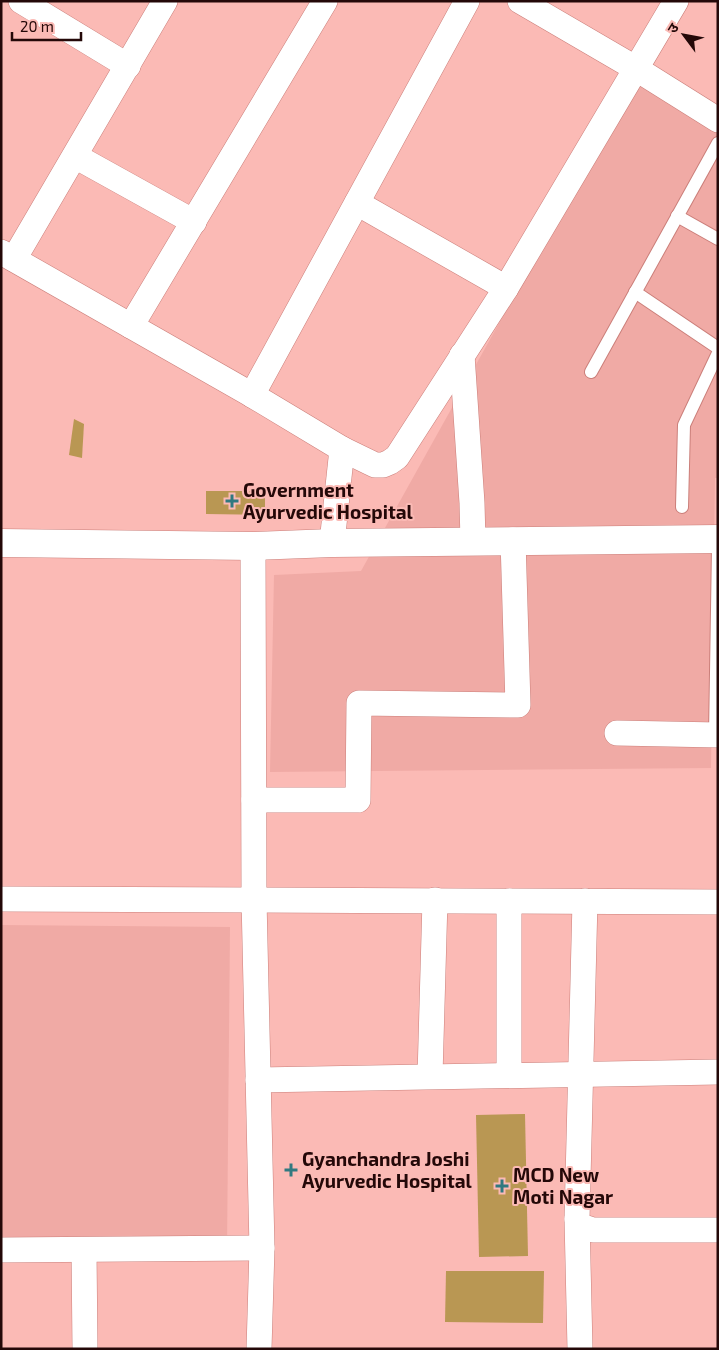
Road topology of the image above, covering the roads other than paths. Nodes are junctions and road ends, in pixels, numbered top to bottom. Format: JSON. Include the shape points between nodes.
{"nodes":[{"id":1,"x":21,"y":1,"type":"edge"},
{"id":2,"x":165,"y":1,"type":"edge"},
{"id":3,"x":324,"y":1,"type":"edge"},
{"id":4,"x":467,"y":1,"type":"edge"},
{"id":5,"x":520,"y":1,"type":"edge"},
{"id":6,"x":676,"y":1,"type":"edge"},
{"id":7,"x":552,"y":9,"type":"edge"},
{"id":8,"x":128,"y":66,"type":"junction"},
{"id":9,"x":635,"y":68,"type":"junction"},
{"id":10,"x":718,"y":120,"type":"edge"},
{"id":11,"x":718,"y":143,"type":"edge"},
{"id":12,"x":75,"y":156,"type":"junction"},
{"id":13,"x":357,"y":203,"type":"junction"},
{"id":14,"x":677,"y":216,"type":"junction"},
{"id":15,"x":194,"y":222,"type":"junction"},
{"id":16,"x":718,"y":239,"type":"edge"},
{"id":17,"x":7,"y":256,"type":"edge"},
{"id":18,"x":506,"y":288,"type":"junction"},
{"id":19,"x":635,"y":292,"type":"junction"},
{"id":20,"x":131,"y":326,"type":"junction"},
{"id":21,"x":718,"y":348,"type":"edge"},
{"id":22,"x":718,"y":353,"type":"edge"},
{"id":23,"x":462,"y":355,"type":"junction"},
{"id":24,"x":591,"y":372,"type":"dead end"},
{"id":25,"x":252,"y":395,"type":"junction"},
{"id":26,"x":342,"y":449,"type":"junction"},
{"id":27,"x":682,"y":507,"type":"dead end"},
{"id":28,"x":718,"y":538,"type":"edge"},
{"id":29,"x":513,"y":540,"type":"junction"},
{"id":30,"x":473,"y":541,"type":"junction"},
{"id":31,"x":1,"y":543,"type":"edge"},
{"id":32,"x":332,"y":543,"type":"junction"},
{"id":33,"x":253,"y":546,"type":"junction"},
{"id":34,"x":718,"y":546,"type":"edge"},
{"id":35,"x":617,"y":733,"type":"dead end"},
{"id":36,"x":716,"y":735,"type":"edge"},
{"id":37,"x":254,"y":800,"type":"junction"},
{"id":38,"x":1,"y":899,"type":"edge"},
{"id":39,"x":254,"y":899,"type":"junction"},
{"id":40,"x":435,"y":900,"type":"junction"},
{"id":41,"x":510,"y":901,"type":"junction"},
{"id":42,"x":585,"y":901,"type":"junction"},
{"id":43,"x":718,"y":902,"type":"edge"},
{"id":44,"x":718,"y":1072,"type":"edge"},
{"id":45,"x":581,"y":1074,"type":"junction"},
{"id":46,"x":509,"y":1075,"type":"junction"},
{"id":47,"x":430,"y":1076,"type":"junction"},
{"id":48,"x":258,"y":1080,"type":"junction"},
{"id":49,"x":576,"y":1219,"type":"junction"},
{"id":50,"x":718,"y":1230,"type":"edge"},
{"id":51,"x":262,"y":1248,"type":"junction"},
{"id":52,"x":1,"y":1250,"type":"edge"},
{"id":53,"x":84,"y":1250,"type":"junction"},
{"id":54,"x":85,"y":1349,"type":"edge"},
{"id":55,"x":259,"y":1349,"type":"edge"},
{"id":56,"x":580,"y":1349,"type":"edge"}],
"edges":[{"from":1,"to":8,"type":"street"},
{"from":2,"to":8,"type":"street"},
{"from":3,"to":15,"type":"street"},
{"from":4,"to":13,"type":"street"},
{"from":5,"to":7,"type":"street"},
{"from":6,"to":9,"type":"street"},
{"from":7,"to":9,"type":"street"},
{"from":8,"to":12,"type":"street"},
{"from":9,"to":10,"type":"street"},
{"from":9,"to":18,"type":"street"},
{"from":11,"to":14,"type":"lane"},
{"from":12,"to":15,"type":"street"},
{"from":12,"to":17,"type":"street"},
{"from":13,"to":18,"type":"street"},
{"from":13,"to":25,"type":"street"},
{"from":14,"to":16,"type":"lane"},
{"from":14,"to":19,"type":"lane"},
{"from":15,"to":20,"type":"street"},
{"from":17,"to":20,"type":"street"},
{"from":18,"to":23,"type":"street"},
{"from":19,"to":21,"type":"lane"},
{"from":19,"to":24,"type":"lane"},
{"from":20,"to":25,"type":"street"},
{"from":22,"to":27,"type":"lane","via":[[684,425]]},
{"from":23,"to":26,"type":"street","via":[[390,462],[375,465]]},
{"from":23,"to":30,"type":"street"},
{"from":25,"to":26,"type":"street"},
{"from":26,"to":32,"type":"street"},
{"from":28,"to":29,"type":"street"},
{"from":29,"to":30,"type":"street"},
{"from":29,"to":37,"type":"street","via":[[518,705],[359,703],[358,800]]},
{"from":30,"to":32,"type":"street"},
{"from":31,"to":33,"type":"street"},
{"from":32,"to":33,"type":"street"},
{"from":33,"to":37,"type":"street"},
{"from":34,"to":36,"type":"lane"},
{"from":35,"to":36,"type":"street"},
{"from":37,"to":39,"type":"street"},
{"from":38,"to":39,"type":"street"},
{"from":39,"to":40,"type":"street"},
{"from":39,"to":48,"type":"street"},
{"from":40,"to":41,"type":"street"},
{"from":40,"to":47,"type":"street"},
{"from":41,"to":42,"type":"street"},
{"from":41,"to":46,"type":"street"},
{"from":42,"to":43,"type":"street"},
{"from":42,"to":45,"type":"street"},
{"from":44,"to":45,"type":"street"},
{"from":45,"to":46,"type":"street"},
{"from":45,"to":49,"type":"street"},
{"from":46,"to":47,"type":"street"},
{"from":47,"to":48,"type":"street"},
{"from":48,"to":51,"type":"street"},
{"from":49,"to":50,"type":"street","via":[[581,1226],[594,1230]]},
{"from":49,"to":56,"type":"street"},
{"from":51,"to":53,"type":"street"},
{"from":51,"to":55,"type":"street"},
{"from":52,"to":53,"type":"street"},
{"from":53,"to":54,"type":"street"}]}
